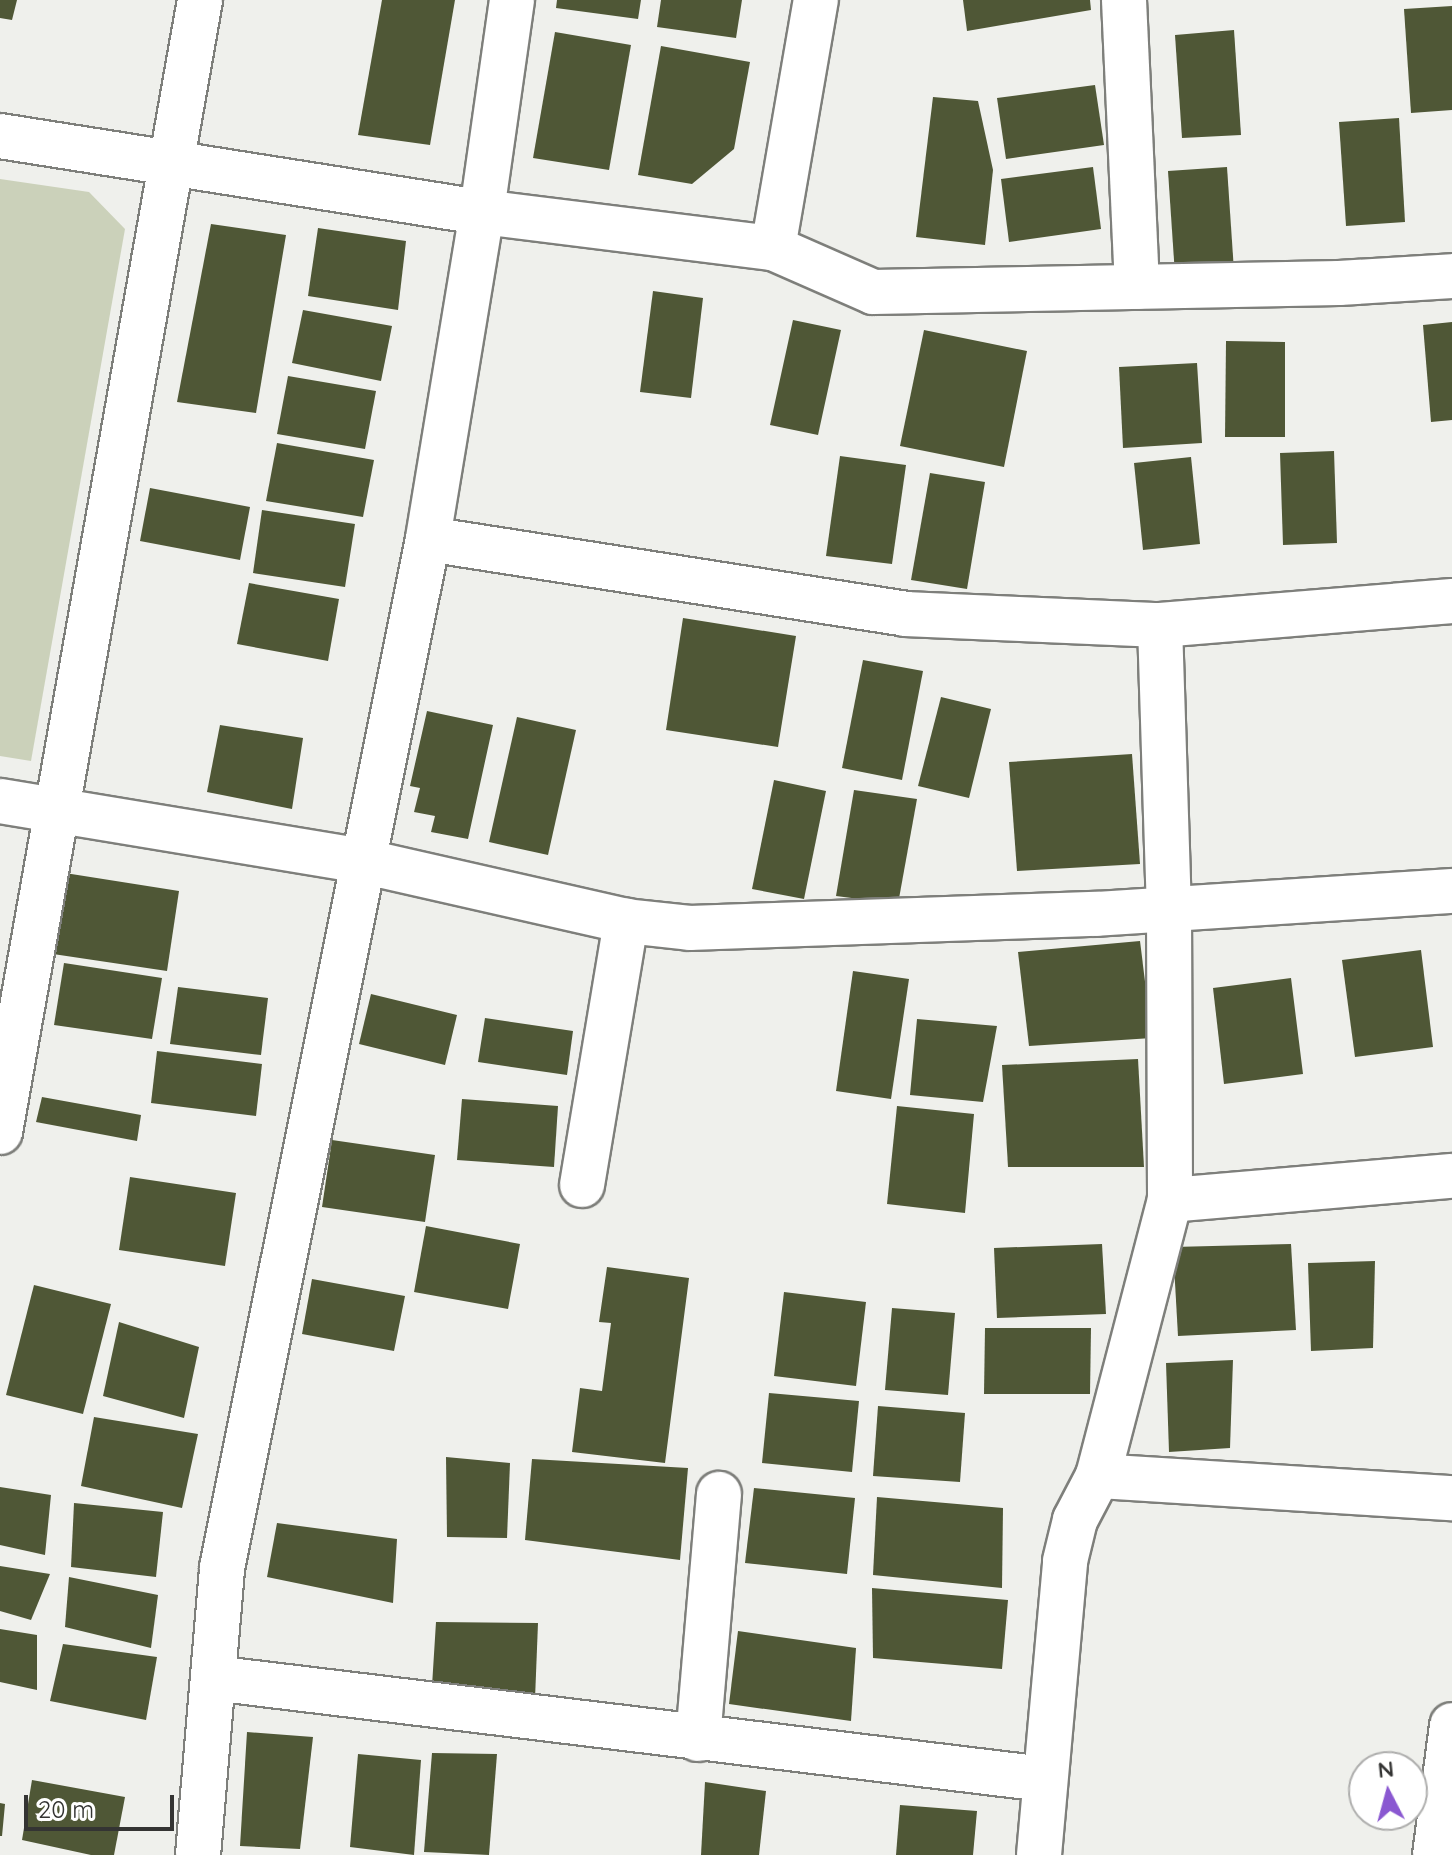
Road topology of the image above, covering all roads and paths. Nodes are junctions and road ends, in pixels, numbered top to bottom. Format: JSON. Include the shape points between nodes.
{"nodes":[{"id":1,"x":200,"y":0,"type":"edge"},
{"id":2,"x":512,"y":0,"type":"edge"},
{"id":3,"x":816,"y":0,"type":"edge"},
{"id":4,"x":1124,"y":0,"type":"edge"},
{"id":5,"x":0,"y":136,"type":"edge"},
{"id":6,"x":171,"y":161,"type":"junction"},
{"id":7,"x":482,"y":212,"type":"junction"},
{"id":8,"x":773,"y":248,"type":"junction"},
{"id":9,"x":1452,"y":276,"type":"edge"},
{"id":10,"x":1137,"y":287,"type":"junction"},
{"id":11,"x":428,"y":539,"type":"junction"},
{"id":12,"x":1452,"y":601,"type":"edge"},
{"id":13,"x":1160,"y":625,"type":"junction"},
{"id":14,"x":0,"y":801,"type":"edge"},
{"id":15,"x":55,"y":809,"type":"junction"},
{"id":16,"x":362,"y":861,"type":"junction"},
{"id":17,"x":1452,"y":891,"type":"edge"},
{"id":18,"x":1169,"y":908,"type":"junction"},
{"id":19,"x":626,"y":921,"type":"junction"},
{"id":20,"x":0,"y":1132,"type":"edge"},
{"id":21,"x":1452,"y":1176,"type":"edge"},
{"id":22,"x":582,"y":1185,"type":"dead end"},
{"id":23,"x":1170,"y":1200,"type":"junction"},
{"id":24,"x":1098,"y":1476,"type":"junction"},
{"id":25,"x":719,"y":1494,"type":"dead end"},
{"id":26,"x":1452,"y":1498,"type":"edge"},
{"id":27,"x":213,"y":1678,"type":"junction"},
{"id":28,"x":1452,"y":1725,"type":"edge"},
{"id":29,"x":698,"y":1739,"type":"junction"},
{"id":30,"x":1044,"y":1779,"type":"junction"},
{"id":31,"x":198,"y":1855,"type":"edge"},
{"id":32,"x":1039,"y":1855,"type":"edge"},
{"id":33,"x":1435,"y":1855,"type":"edge"}],
"edges":[{"from":1,"to":6,"type":"street"},
{"from":2,"to":7,"type":"street"},
{"from":3,"to":8,"type":"street"},
{"from":4,"to":10,"type":"street"},
{"from":5,"to":6,"type":"street"},
{"from":6,"to":7,"type":"street"},
{"from":6,"to":15,"type":"street"},
{"from":7,"to":8,"type":"street"},
{"from":7,"to":11,"type":"street"},
{"from":8,"to":10,"type":"street","via":[[873,292]]},
{"from":9,"to":10,"type":"street"},
{"from":11,"to":13,"type":"street","via":[[905,614]]},
{"from":11,"to":16,"type":"street"},
{"from":12,"to":13,"type":"street"},
{"from":13,"to":18,"type":"street"},
{"from":14,"to":15,"type":"street"},
{"from":15,"to":16,"type":"street"},
{"from":15,"to":20,"type":"street"},
{"from":16,"to":19,"type":"street"},
{"from":16,"to":27,"type":"street","via":[[222,1568]]},
{"from":17,"to":18,"type":"street"},
{"from":18,"to":19,"type":"street","via":[[690,928]]},
{"from":18,"to":23,"type":"street"},
{"from":19,"to":22,"type":"street"},
{"from":21,"to":23,"type":"street"},
{"from":23,"to":24,"type":"street"},
{"from":24,"to":26,"type":"street"},
{"from":24,"to":30,"type":"street","via":[[1075,1520],[1065,1561]]},
{"from":25,"to":29,"type":"street"},
{"from":27,"to":29,"type":"street"},
{"from":27,"to":31,"type":"street"},
{"from":28,"to":33,"type":"street"},
{"from":29,"to":30,"type":"street"},
{"from":30,"to":32,"type":"street"}]}
